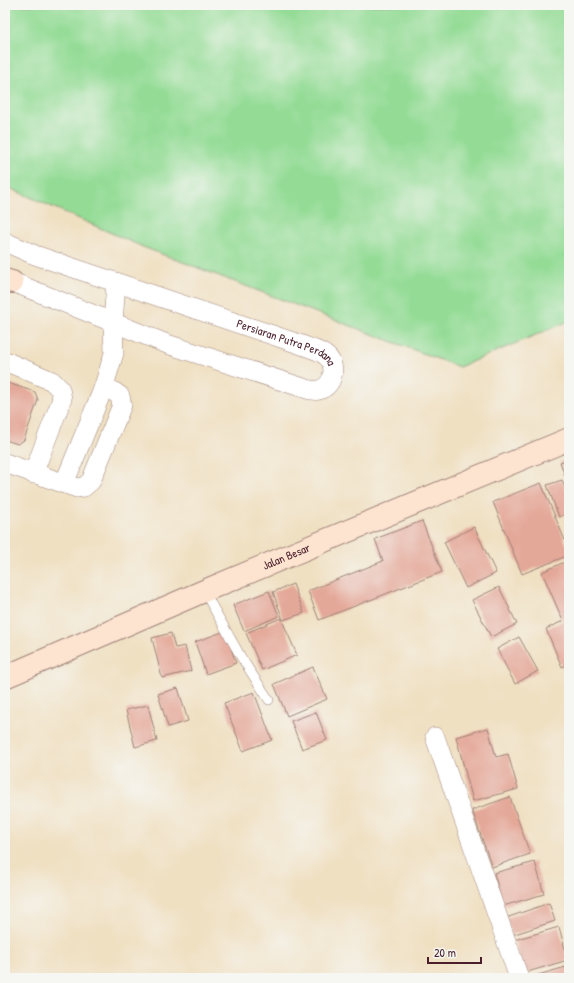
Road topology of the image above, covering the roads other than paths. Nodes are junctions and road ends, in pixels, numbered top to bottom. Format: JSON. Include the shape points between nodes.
{"nodes":[{"id":1,"x":5,"y":242,"type":"edge"},
{"id":2,"x":7,"y":280,"type":"edge"},
{"id":3,"x":116,"y":282,"type":"junction"},
{"id":4,"x":113,"y":323,"type":"junction"},
{"id":5,"x":5,"y":361,"type":"edge"},
{"id":6,"x":103,"y":389,"type":"junction"},
{"id":7,"x":569,"y":438,"type":"edge"},
{"id":8,"x":5,"y":463,"type":"edge"},
{"id":9,"x":33,"y":474,"type":"junction"},
{"id":10,"x":64,"y":484,"type":"junction"},
{"id":11,"x":204,"y":591,"type":"junction"},
{"id":12,"x":5,"y":677,"type":"edge"},
{"id":13,"x":269,"y":700,"type":"dead end"},
{"id":14,"x":435,"y":737,"type":"dead end"},
{"id":15,"x":519,"y":978,"type":"edge"}],
"edges":[{"from":1,"to":3,"type":"street","name":"Persiaran Putra Perdana","via":[[35,255]]},
{"from":2,"to":4,"type":"street","name":"Persiaran Putra Perdana"},
{"from":3,"to":4,"type":"street"},
{"from":3,"to":4,"type":"street","name":"Persiaran Putra Perdana","via":[[325,354],[333,368],[332,378],[327,386],[310,390],[167,344]]},
{"from":4,"to":6,"type":"street","via":[[114,353]]},
{"from":5,"to":9,"type":"street","via":[[52,381],[60,389],[62,400]]},
{"from":6,"to":10,"type":"street"},
{"from":6,"to":10,"type":"street","via":[[120,396],[120,413],[91,481],[84,487],[77,488]]},
{"from":7,"to":11,"type":"street","name":"Jalan Besar"},
{"from":8,"to":9,"type":"street"},
{"from":9,"to":10,"type":"street"},
{"from":11,"to":12,"type":"street","name":"Jalan Besar"},
{"from":11,"to":13,"type":"lane","via":[[241,657]]},
{"from":14,"to":15,"type":"street"}]}
